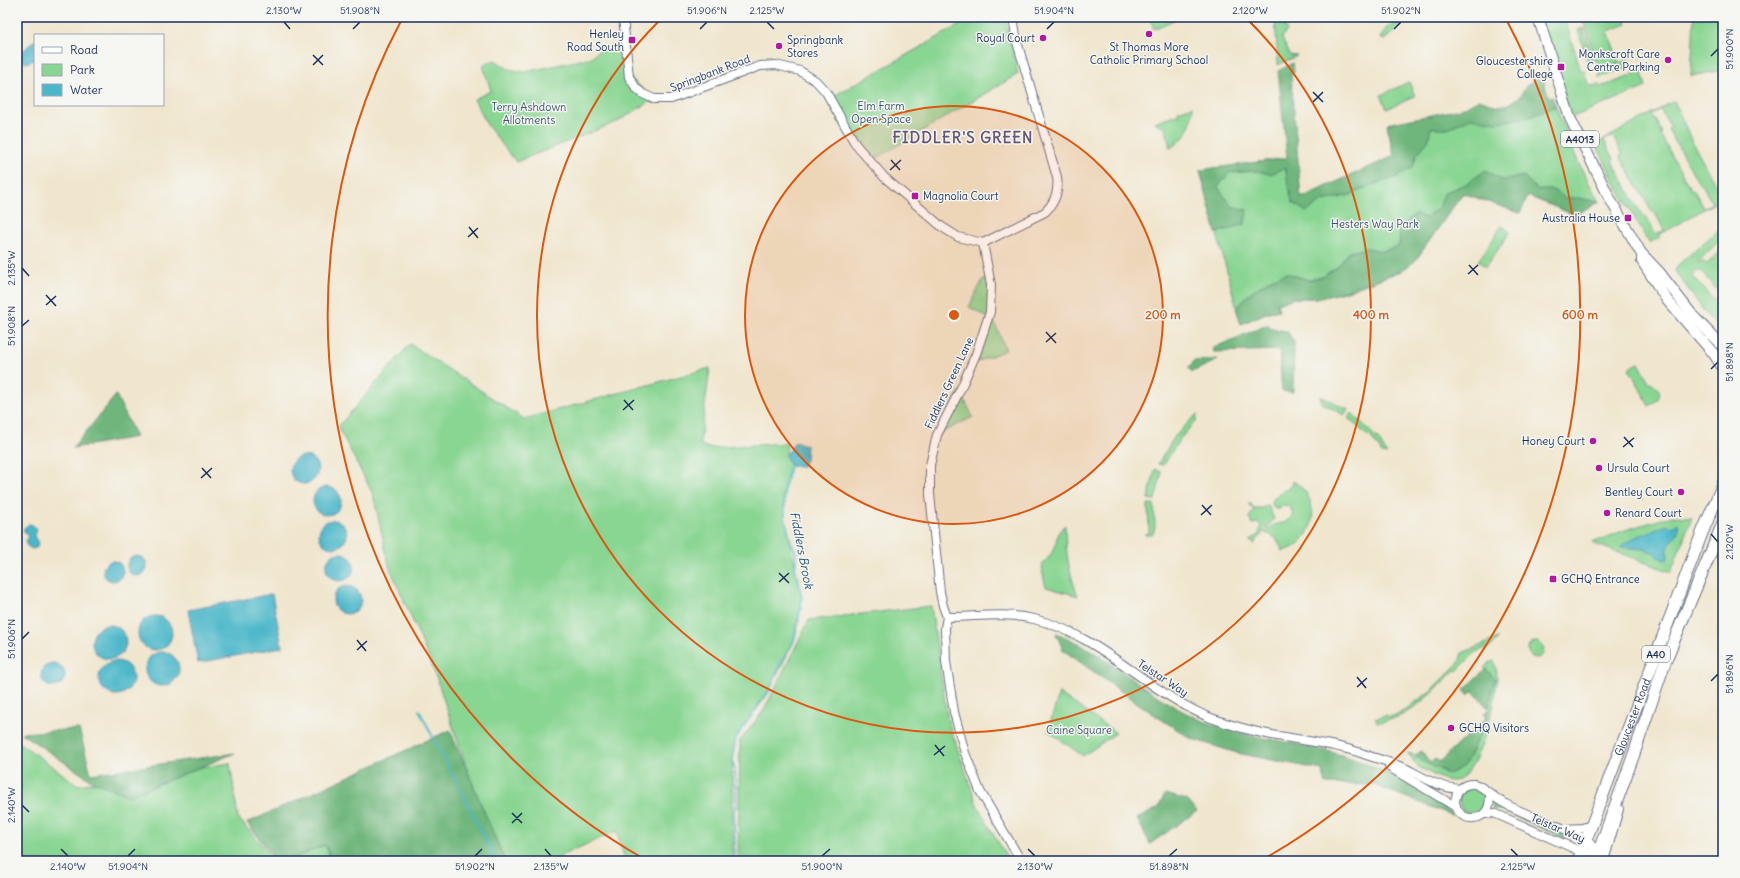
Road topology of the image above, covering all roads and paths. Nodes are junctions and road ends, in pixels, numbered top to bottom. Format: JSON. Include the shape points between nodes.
{"nodes":[{"id":1,"x":623,"y":17,"type":"edge"},
{"id":2,"x":1013,"y":17,"type":"edge"},
{"id":3,"x":1538,"y":17,"type":"edge"},
{"id":4,"x":983,"y":243,"type":"junction"},
{"id":5,"x":1641,"y":252,"type":"junction"},
{"id":6,"x":1723,"y":347,"type":"edge"},
{"id":7,"x":1723,"y":368,"type":"edge"},
{"id":8,"x":1723,"y":484,"type":"edge"},
{"id":9,"x":1723,"y":523,"type":"edge"},
{"id":10,"x":947,"y":617,"type":"junction"},
{"id":11,"x":1372,"y":757,"type":"junction"},
{"id":12,"x":1460,"y":789,"type":"junction"},
{"id":13,"x":1490,"y":795,"type":"junction"},
{"id":14,"x":1456,"y":807,"type":"junction"},
{"id":15,"x":1484,"y":814,"type":"junction"},
{"id":16,"x":1592,"y":825,"type":"junction"},
{"id":17,"x":1563,"y":829,"type":"junction"},
{"id":18,"x":1587,"y":840,"type":"junction"},
{"id":19,"x":1580,"y":856,"type":"edge"},
{"id":20,"x":1600,"y":859,"type":"edge"},
{"id":21,"x":1020,"y":861,"type":"edge"}],
"edges":[{"from":1,"to":4,"type":"street","name":"Springbank Road","via":[[629,77],[643,94],[654,99],[671,99],[760,66],[776,64],[800,70],[826,92],[862,153],[884,177],[942,227],[958,237]]},
{"from":2,"to":4,"type":"street","via":[[1017,42],[1055,170],[1058,189],[1053,203],[1046,212]]},
{"from":3,"to":5,"type":"main road","number":"A4013","via":[[1570,118],[1610,199]]},
{"from":4,"to":10,"type":"street","name":"Fiddlers Green Lane","via":[[992,285],[990,312],[972,364],[940,426],[930,465],[930,494],[940,592]]},
{"from":5,"to":6,"type":"main road","number":"A4013","via":[[1693,316]]},
{"from":5,"to":7,"type":"main road","number":"A4013","via":[[1642,261],[1667,300]]},
{"from":8,"to":16,"type":"highway","name":"Gloucester Road","number":"A40","via":[[1702,533]]},
{"from":9,"to":20,"type":"highway","name":"Gloucester Road","number":"A40","via":[[1665,662]]},
{"from":10,"to":11,"type":"street","name":"Telstar Way","via":[[1012,615],[1055,625],[1083,639],[1172,698],[1210,717],[1251,730],[1333,745]]},
{"from":10,"to":21,"type":"street","name":"Fiddlers Green Lane","via":[[946,662],[954,712],[980,791]]},
{"from":11,"to":12,"type":"street","name":"Telstar Way","via":[[1441,785]]},
{"from":11,"to":14,"type":"street","name":"Telstar Way"},
{"from":12,"to":13,"type":"street","via":[[1468,784],[1474,784],[1484,788]]},
{"from":12,"to":14,"type":"street","via":[[1456,797]]},
{"from":13,"to":15,"type":"street","via":[[1488,809]]},
{"from":13,"to":17,"type":"street","name":"Telstar Way"},
{"from":14,"to":15,"type":"street","via":[[1458,812],[1467,818],[1477,818]]},
{"from":15,"to":19,"type":"street","name":"Telstar Way","via":[[1494,812]]},
{"from":16,"to":17,"type":"street"},
{"from":16,"to":18,"type":"highway","name":"Gloucester Road","number":"A40"},
{"from":17,"to":18,"type":"street","name":"Telstar Way"},
{"from":18,"to":19,"type":"highway","name":"Gloucester Road","number":"A40"},
{"from":18,"to":20,"type":"street","name":"Telstar Way"},
{"from":19,"to":20,"type":"street","name":"Telstar Way"}]}
